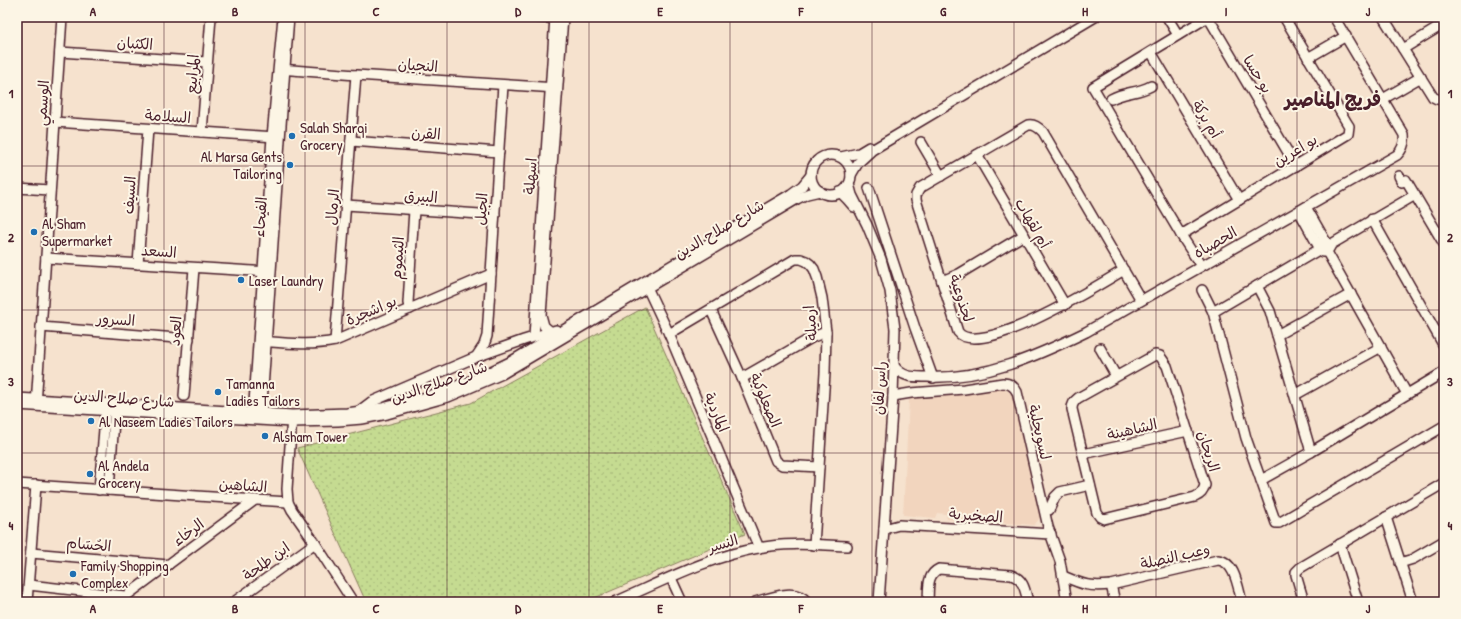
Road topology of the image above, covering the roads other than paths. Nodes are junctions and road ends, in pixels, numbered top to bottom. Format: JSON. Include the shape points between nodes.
{"nodes":[{"id":1,"x":62,"y":17,"type":"edge"},
{"id":2,"x":211,"y":17,"type":"edge"},
{"id":3,"x":283,"y":17,"type":"edge"},
{"id":4,"x":290,"y":17,"type":"edge"},
{"id":5,"x":534,"y":17,"type":"edge"},
{"id":6,"x":1084,"y":17,"type":"edge"},
{"id":7,"x":1094,"y":17,"type":"edge"},
{"id":8,"x":1167,"y":17,"type":"edge"},
{"id":9,"x":1208,"y":17,"type":"edge"},
{"id":10,"x":1284,"y":17,"type":"edge"},
{"id":11,"x":1334,"y":17,"type":"edge"},
{"id":12,"x":1383,"y":17,"type":"edge"},
{"id":13,"x":559,"y":18,"type":"edge"},
{"id":14,"x":1444,"y":24,"type":"edge"},
{"id":15,"x":1178,"y":35,"type":"junction"},
{"id":16,"x":1346,"y":36,"type":"junction"},
{"id":17,"x":1403,"y":49,"type":"junction"},
{"id":18,"x":60,"y":52,"type":"junction"},
{"id":19,"x":1151,"y":52,"type":"junction"},
{"id":20,"x":1308,"y":58,"type":"junction"},
{"id":21,"x":207,"y":62,"type":"junction"},
{"id":22,"x":281,"y":69,"type":"junction"},
{"id":23,"x":356,"y":75,"type":"junction"},
{"id":24,"x":1421,"y":77,"type":"junction"},
{"id":25,"x":503,"y":85,"type":"junction"},
{"id":26,"x":1151,"y":86,"type":"dead end"},
{"id":27,"x":554,"y":88,"type":"junction"},
{"id":28,"x":1383,"y":99,"type":"junction"},
{"id":29,"x":1444,"y":100,"type":"edge"},
{"id":30,"x":1107,"y":101,"type":"junction"},
{"id":31,"x":55,"y":122,"type":"junction"},
{"id":32,"x":148,"y":129,"type":"junction"},
{"id":33,"x":202,"y":132,"type":"junction"},
{"id":34,"x":276,"y":137,"type":"junction"},
{"id":35,"x":351,"y":141,"type":"junction"},
{"id":36,"x":921,"y":142,"type":"dead end"},
{"id":37,"x":499,"y":152,"type":"junction"},
{"id":38,"x":977,"y":155,"type":"junction"},
{"id":39,"x":841,"y":157,"type":"junction"},
{"id":40,"x":1296,"y":166,"type":"junction"},
{"id":41,"x":811,"y":175,"type":"junction"},
{"id":42,"x":941,"y":176,"type":"junction"},
{"id":43,"x":1399,"y":176,"type":"dead end"},
{"id":44,"x":850,"y":180,"type":"junction"},
{"id":45,"x":17,"y":188,"type":"edge"},
{"id":46,"x":869,"y":188,"type":"dead end"},
{"id":47,"x":50,"y":190,"type":"junction"},
{"id":48,"x":820,"y":191,"type":"junction"},
{"id":49,"x":840,"y":192,"type":"junction"},
{"id":50,"x":1415,"y":195,"type":"junction"},
{"id":51,"x":1239,"y":200,"type":"junction"},
{"id":52,"x":346,"y":205,"type":"junction"},
{"id":53,"x":1303,"y":209,"type":"junction"},
{"id":54,"x":414,"y":210,"type":"junction"},
{"id":55,"x":495,"y":216,"type":"junction"},
{"id":56,"x":1372,"y":219,"type":"junction"},
{"id":57,"x":1024,"y":235,"type":"junction"},
{"id":58,"x":1181,"y":235,"type":"junction"},
{"id":59,"x":1444,"y":244,"type":"edge"},
{"id":60,"x":1324,"y":247,"type":"junction"},
{"id":61,"x":46,"y":258,"type":"junction"},
{"id":62,"x":138,"y":264,"type":"junction"},
{"id":63,"x":1201,"y":266,"type":"junction"},
{"id":64,"x":194,"y":268,"type":"junction"},
{"id":65,"x":1124,"y":270,"type":"junction"},
{"id":66,"x":267,"y":272,"type":"junction"},
{"id":67,"x":491,"y":274,"type":"junction"},
{"id":68,"x":942,"y":281,"type":"junction"},
{"id":69,"x":646,"y":284,"type":"junction"},
{"id":70,"x":1257,"y":286,"type":"junction"},
{"id":71,"x":1202,"y":290,"type":"dead end"},
{"id":72,"x":1351,"y":294,"type":"junction"},
{"id":73,"x":1141,"y":300,"type":"junction"},
{"id":74,"x":1065,"y":305,"type":"junction"},
{"id":75,"x":410,"y":309,"type":"junction"},
{"id":76,"x":711,"y":310,"type":"junction"},
{"id":77,"x":1213,"y":312,"type":"junction"},
{"id":78,"x":41,"y":327,"type":"junction"},
{"id":79,"x":565,"y":329,"type":"junction"},
{"id":80,"x":551,"y":332,"type":"junction"},
{"id":81,"x":826,"y":332,"type":"junction"},
{"id":82,"x":669,"y":334,"type":"junction"},
{"id":83,"x":1278,"y":335,"type":"junction"},
{"id":84,"x":487,"y":336,"type":"junction"},
{"id":85,"x":534,"y":337,"type":"junction"},
{"id":86,"x":189,"y":338,"type":"junction"},
{"id":87,"x":524,"y":340,"type":"junction"},
{"id":88,"x":261,"y":341,"type":"junction"},
{"id":89,"x":335,"y":341,"type":"junction"},
{"id":90,"x":1444,"y":346,"type":"edge"},
{"id":91,"x":1381,"y":347,"type":"junction"},
{"id":92,"x":500,"y":348,"type":"junction"},
{"id":93,"x":1100,"y":348,"type":"dead end"},
{"id":94,"x":476,"y":357,"type":"junction"},
{"id":95,"x":513,"y":364,"type":"junction"},
{"id":96,"x":896,"y":369,"type":"junction"},
{"id":97,"x":1444,"y":372,"type":"edge"},
{"id":98,"x":1116,"y":376,"type":"junction"},
{"id":99,"x":742,"y":378,"type":"junction"},
{"id":100,"x":933,"y":378,"type":"junction"},
{"id":101,"x":1407,"y":394,"type":"junction"},
{"id":102,"x":1295,"y":395,"type":"junction"},
{"id":103,"x":184,"y":396,"type":"dead end"},
{"id":104,"x":895,"y":396,"type":"junction"},
{"id":105,"x":17,"y":398,"type":"edge"},
{"id":106,"x":36,"y":403,"type":"junction"},
{"id":107,"x":17,"y":405,"type":"edge"},
{"id":108,"x":110,"y":408,"type":"junction"},
{"id":109,"x":257,"y":416,"type":"junction"},
{"id":110,"x":358,"y":416,"type":"junction"},
{"id":111,"x":291,"y":419,"type":"junction"},
{"id":112,"x":1444,"y":426,"type":"edge"},
{"id":113,"x":1188,"y":431,"type":"junction"},
{"id":114,"x":1311,"y":452,"type":"junction"},
{"id":115,"x":1083,"y":454,"type":"junction"},
{"id":116,"x":819,"y":467,"type":"junction"},
{"id":117,"x":1260,"y":480,"type":"junction"},
{"id":118,"x":17,"y":484,"type":"edge"},
{"id":119,"x":1444,"y":484,"type":"edge"},
{"id":120,"x":36,"y":485,"type":"junction"},
{"id":121,"x":1090,"y":485,"type":"junction"},
{"id":122,"x":99,"y":490,"type":"junction"},
{"id":123,"x":109,"y":490,"type":"junction"},
{"id":124,"x":255,"y":500,"type":"junction"},
{"id":125,"x":288,"y":502,"type":"junction"},
{"id":126,"x":1045,"y":511,"type":"junction"},
{"id":127,"x":1386,"y":517,"type":"junction"},
{"id":128,"x":885,"y":519,"type":"junction"},
{"id":129,"x":899,"y":525,"type":"junction"},
{"id":130,"x":884,"y":528,"type":"junction"},
{"id":131,"x":1050,"y":534,"type":"junction"},
{"id":132,"x":1444,"y":541,"type":"edge"},
{"id":133,"x":315,"y":543,"type":"junction"},
{"id":134,"x":1340,"y":544,"type":"junction"},
{"id":135,"x":814,"y":545,"type":"junction"},
{"id":136,"x":847,"y":546,"type":"dead end"},
{"id":137,"x":759,"y":548,"type":"junction"},
{"id":138,"x":31,"y":553,"type":"junction"},
{"id":139,"x":1400,"y":563,"type":"junction"},
{"id":140,"x":168,"y":565,"type":"junction"},
{"id":141,"x":1063,"y":576,"type":"junction"},
{"id":142,"x":671,"y":578,"type":"junction"},
{"id":143,"x":29,"y":585,"type":"junction"},
{"id":144,"x":1111,"y":585,"type":"junction"},
{"id":145,"x":122,"y":599,"type":"edge"},
{"id":146,"x":27,"y":602,"type":"edge"},
{"id":147,"x":234,"y":602,"type":"edge"},
{"id":148,"x":353,"y":602,"type":"edge"},
{"id":149,"x":615,"y":602,"type":"edge"},
{"id":150,"x":682,"y":602,"type":"edge"},
{"id":151,"x":755,"y":602,"type":"edge"},
{"id":152,"x":807,"y":602,"type":"edge"},
{"id":153,"x":874,"y":602,"type":"edge"},
{"id":154,"x":879,"y":602,"type":"edge"},
{"id":155,"x":928,"y":602,"type":"edge"},
{"id":156,"x":1028,"y":602,"type":"edge"},
{"id":157,"x":1067,"y":602,"type":"edge"},
{"id":158,"x":1115,"y":602,"type":"edge"},
{"id":159,"x":1242,"y":602,"type":"edge"},
{"id":160,"x":1304,"y":602,"type":"edge"},
{"id":161,"x":1358,"y":602,"type":"edge"},
{"id":162,"x":1413,"y":602,"type":"edge"}],
"edges":[{"from":1,"to":18,"type":"street","name":"الوسمي"},
{"from":2,"to":21,"type":"street","name":"المرابيع"},
{"from":3,"to":22,"type":"street","name":"الفيحاء"},
{"from":4,"to":22,"type":"street","name":"الفيحاء"},
{"from":5,"to":13,"type":"street"},
{"from":6,"to":39,"type":"street","via":[[870,147],[854,155]]},
{"from":7,"to":44,"type":"street","via":[[872,150],[858,163]]},
{"from":8,"to":15,"type":"street"},
{"from":9,"to":15,"type":"street"},
{"from":9,"to":40,"type":"street","name":"بو حسا"},
{"from":10,"to":20,"type":"street","name":"بو اعرين"},
{"from":11,"to":16,"type":"street","name":"الحصباه"},
{"from":12,"to":17,"type":"street"},
{"from":13,"to":27,"type":"street","name":"اسهلة"},
{"from":14,"to":17,"type":"street"},
{"from":15,"to":19,"type":"street"},
{"from":16,"to":20,"type":"street"},
{"from":16,"to":28,"type":"street","name":"الحصباه"},
{"from":17,"to":24,"type":"street"},
{"from":18,"to":21,"type":"street","name":"الكثبان"},
{"from":18,"to":31,"type":"street","name":"الوسمي"},
{"from":19,"to":30,"type":"street","via":[[1093,87]]},
{"from":19,"to":51,"type":"street","name":"أم بركة"},
{"from":20,"to":40,"type":"street","name":"بو اعرين","via":[[1349,130],[1345,137]]},
{"from":21,"to":33,"type":"street","name":"المرابيع"},
{"from":22,"to":23,"type":"street","name":"النجيان"},
{"from":22,"to":34,"type":"street","name":"الفيحاء"},
{"from":23,"to":25,"type":"street","name":"النجيان"},
{"from":23,"to":35,"type":"street","name":"الرمال"},
{"from":24,"to":28,"type":"street"},
{"from":24,"to":29,"type":"street","via":[[1433,97]]},
{"from":25,"to":27,"type":"street","name":"النجيان"},
{"from":25,"to":37,"type":"street","name":"الجيل"},
{"from":26,"to":30,"type":"street","via":[[1140,92],[1122,94]]},
{"from":27,"to":80,"type":"street","name":"اسهلة","via":[[541,316],[544,326]]},
{"from":27,"to":85,"type":"street","name":"اسهلة"},
{"from":28,"to":53,"type":"street","name":"الحصباه","via":[[1404,135],[1404,144],[1400,152]]},
{"from":30,"to":58,"type":"street"},
{"from":31,"to":32,"type":"street","name":"السلامة"},
{"from":31,"to":47,"type":"street","name":"الوسمي"},
{"from":32,"to":33,"type":"street","name":"السلامة"},
{"from":32,"to":62,"type":"street","name":"السيف"},
{"from":33,"to":34,"type":"street","name":"السلامة"},
{"from":34,"to":66,"type":"street","name":"الفيحاء"},
{"from":35,"to":37,"type":"street","name":"القرن"},
{"from":35,"to":52,"type":"street","name":"الرمال"},
{"from":36,"to":42,"type":"street"},
{"from":37,"to":55,"type":"street","name":"الجيل"},
{"from":38,"to":42,"type":"street","name":"لجذوعية"},
{"from":38,"to":57,"type":"street","name":"أم لقهاب"},
{"from":38,"to":65,"type":"street","name":"لجذوعية","via":[[1028,125],[1038,127]]},
{"from":39,"to":41,"type":"street","via":[[822,157],[813,166]]},
{"from":39,"to":44,"type":"street","via":[[849,165]]},
{"from":40,"to":51,"type":"street","name":"بو اعرين"},
{"from":41,"to":48,"type":"street"},
{"from":41,"to":69,"type":"street","name":"شارع صلاح الدين","via":[[791,194]]},
{"from":42,"to":68,"type":"street","name":"لجذوعية","via":[[920,188],[916,195]]},
{"from":43,"to":50,"type":"street","via":[[1402,182],[1406,180]]},
{"from":44,"to":49,"type":"street"},
{"from":44,"to":96,"type":"street","name":"راس لفان","via":[[852,195],[881,259],[890,291]]},
{"from":45,"to":47,"type":"street"},
{"from":46,"to":100,"type":"street"},
{"from":47,"to":61,"type":"street","name":"الوسمي"},
{"from":48,"to":49,"type":"street","via":[[828,194]]},
{"from":48,"to":69,"type":"street","name":"شارع صلاح الدين","via":[[797,199]]},
{"from":49,"to":153,"type":"street","name":"راس لفان","via":[[854,208],[870,242],[889,311],[888,396]]},
{"from":50,"to":56,"type":"street"},
{"from":50,"to":59,"type":"street"},
{"from":51,"to":58,"type":"street","name":"بو اعرين"},
{"from":52,"to":54,"type":"street","name":"البيرق"},
{"from":52,"to":89,"type":"street","name":"الرمال"},
{"from":53,"to":60,"type":"street"},
{"from":53,"to":63,"type":"street","name":"الحصباه"},
{"from":54,"to":55,"type":"street","name":"البيرق"},
{"from":54,"to":75,"type":"street","name":"الثيموم","via":[[408,303]]},
{"from":55,"to":67,"type":"street","name":"الجيل"},
{"from":56,"to":60,"type":"street"},
{"from":56,"to":90,"type":"street"},
{"from":57,"to":68,"type":"street","via":[[959,274]]},
{"from":57,"to":74,"type":"street","name":"أم لقهاب"},
{"from":58,"to":63,"type":"street"},
{"from":60,"to":70,"type":"street"},
{"from":60,"to":72,"type":"street"},
{"from":61,"to":62,"type":"street","name":"السعد"},
{"from":61,"to":78,"type":"street","name":"الوسمي"},
{"from":62,"to":64,"type":"street","name":"السعد"},
{"from":63,"to":73,"type":"street","name":"الحصباه"},
{"from":64,"to":66,"type":"street","name":"السعد"},
{"from":64,"to":86,"type":"street","name":"العود"},
{"from":65,"to":73,"type":"street","name":"لجذوعية"},
{"from":65,"to":74,"type":"street","name":"لجذوعية"},
{"from":66,"to":88,"type":"street","name":"الفيحاء"},
{"from":67,"to":75,"type":"street","name":"بو اشجرة"},
{"from":67,"to":84,"type":"street","name":"الجيل"},
{"from":68,"to":74,"type":"street","name":"لجذوعية","via":[[958,332],[961,336],[971,339],[1007,331]]},
{"from":69,"to":79,"type":"street","name":"شارع صلاح الدين"},
{"from":69,"to":82,"type":"street","name":"الماردية"},
{"from":69,"to":95,"type":"street","name":"شارع صلاح الدين"},
{"from":70,"to":77,"type":"street"},
{"from":70,"to":83,"type":"street","via":[[1270,311]]},
{"from":71,"to":77,"type":"street"},
{"from":72,"to":83,"type":"street"},
{"from":72,"to":91,"type":"street"},
{"from":73,"to":100,"type":"street","name":"الحصباه","via":[[1086,332],[1029,358],[982,372]]},
{"from":75,"to":89,"type":"street","name":"بو اشجرة"},
{"from":76,"to":81,"type":"street","name":"ارميلة","via":[[795,259],[801,259],[810,264],[817,277]]},
{"from":76,"to":82,"type":"street","name":"ارميلة"},
{"from":76,"to":99,"type":"street","name":"الصعلوكية"},
{"from":77,"to":117,"type":"street","via":[[1246,438]]},
{"from":78,"to":86,"type":"street","name":"السرور"},
{"from":78,"to":106,"type":"street","name":"الوسمي"},
{"from":79,"to":80,"type":"street","name":"شارع صلاح الدين"},
{"from":79,"to":95,"type":"street","name":"شارع صلاح الدين"},
{"from":80,"to":85,"type":"street","name":"شارع صلاح الدين"},
{"from":81,"to":99,"type":"street"},
{"from":81,"to":116,"type":"street","name":"ارميلة"},
{"from":82,"to":137,"type":"street","name":"الماردية"},
{"from":83,"to":102,"type":"street"},
{"from":84,"to":92,"type":"street","via":[[492,344]]},
{"from":84,"to":94,"type":"street","name":"الجيل"},
{"from":85,"to":87,"type":"street","name":"شارع صلاح الدين"},
{"from":86,"to":103,"type":"street","name":"العود"},
{"from":87,"to":92,"type":"street","name":"شارع صلاح الدين"},
{"from":87,"to":95,"type":"street","via":[[512,354]]},
{"from":88,"to":89,"type":"street","name":"بو اشجرة","via":[[321,344]]},
{"from":88,"to":109,"type":"street","name":"الفيحاء"},
{"from":91,"to":101,"type":"street"},
{"from":91,"to":102,"type":"street"},
{"from":92,"to":94,"type":"street","name":"شارع صلاح الدين"},
{"from":93,"to":98,"type":"street"},
{"from":94,"to":110,"type":"street","name":"شارع صلاح الدين","via":[[371,402]]},
{"from":95,"to":110,"type":"street","name":"شارع صلاح الدين","via":[[426,396]]},
{"from":96,"to":100,"type":"street","name":"الحصباه","via":[[906,376]]},
{"from":96,"to":104,"type":"street","name":"راس لفان"},
{"from":97,"to":101,"type":"street"},
{"from":98,"to":113,"type":"street","name":"الريحان","via":[[1150,356],[1160,356],[1167,366]]},
{"from":98,"to":115,"type":"street","name":"الريحان","via":[[1074,401],[1072,409]]},
{"from":99,"to":116,"type":"street","name":"الصعلوكية","via":[[776,461],[782,465]]},
{"from":101,"to":114,"type":"street"},
{"from":102,"to":114,"type":"street"},
{"from":104,"to":126,"type":"street","name":"لسويحلية","via":[[1006,383],[1012,385],[1016,390]]},
{"from":104,"to":128,"type":"street","name":"راس لفان"},
{"from":105,"to":106,"type":"street","name":"شارع صلاح الدين"},
{"from":106,"to":107,"type":"street","name":"شارع صلاح الدين"},
{"from":106,"to":108,"type":"street","name":"شارع صلاح الدين"},
{"from":108,"to":109,"type":"street","name":"شارع صلاح الدين"},
{"from":108,"to":122,"type":"street"},
{"from":108,"to":123,"type":"street"},
{"from":109,"to":111,"type":"street","name":"شارع صلاح الدين"},
{"from":110,"to":111,"type":"street","name":"شارع صلاح الدين"},
{"from":111,"to":125,"type":"street","name":"الشاهين"},
{"from":112,"to":117,"type":"street","via":[[1280,523],[1276,523]]},
{"from":113,"to":115,"type":"street","name":"الشاهينة"},
{"from":113,"to":121,"type":"street","name":"الريحان","via":[[1205,485],[1201,494],[1104,519],[1098,513]]},
{"from":114,"to":117,"type":"street"},
{"from":115,"to":121,"type":"street","name":"الريحان"},
{"from":116,"to":135,"type":"street","name":"ارميلة"},
{"from":118,"to":120,"type":"street","name":"الشاهين"},
{"from":119,"to":127,"type":"street"},
{"from":120,"to":122,"type":"street","name":"الشاهين"},
{"from":120,"to":138,"type":"street"},
{"from":121,"to":126,"type":"street","via":[[1060,492],[1049,510]]},
{"from":122,"to":123,"type":"street","name":"الشاهين"},
{"from":123,"to":124,"type":"street","name":"الشاهين"},
{"from":124,"to":125,"type":"street","name":"الشاهين"},
{"from":124,"to":140,"type":"street","name":"الرخاء"},
{"from":125,"to":133,"type":"street"},
{"from":126,"to":131,"type":"street","name":"لسويحلية"},
{"from":127,"to":134,"type":"street"},
{"from":127,"to":139,"type":"street"},
{"from":128,"to":129,"type":"street","name":"الصخبرية"},
{"from":128,"to":130,"type":"street","name":"راس لفان"},
{"from":129,"to":130,"type":"street","name":"الصخبرية"},
{"from":129,"to":131,"type":"street","name":"الصخبرية"},
{"from":130,"to":154,"type":"street","name":"راس لفان"},
{"from":131,"to":141,"type":"street","name":"لسويحلية"},
{"from":132,"to":139,"type":"street","via":[[1413,559]]},
{"from":133,"to":147,"type":"street","name":"ابن طلحة"},
{"from":133,"to":148,"type":"street"},
{"from":134,"to":160,"type":"street","via":[[1296,572]]},
{"from":134,"to":161,"type":"street"},
{"from":135,"to":136,"type":"street","name":"النسر"},
{"from":135,"to":137,"type":"street","name":"النسر"},
{"from":137,"to":142,"type":"street","name":"النسر","via":[[737,552]]},
{"from":138,"to":140,"type":"street","name":"الحُسَام"},
{"from":138,"to":143,"type":"street"},
{"from":139,"to":162,"type":"street"},
{"from":140,"to":145,"type":"street","name":"الرخاء"},
{"from":141,"to":144,"type":"street","name":"وعب النصلة","via":[[1091,586]]},
{"from":141,"to":157,"type":"street","name":"لسويحلية"},
{"from":142,"to":149,"type":"street","name":"النسر"},
{"from":142,"to":150,"type":"street"},
{"from":143,"to":145,"type":"street"},
{"from":143,"to":146,"type":"street"},
{"from":144,"to":158,"type":"street"},
{"from":144,"to":159,"type":"street","name":"وعب النصلة","via":[[1222,560],[1232,569]]},
{"from":151,"to":152,"type":"street","via":[[796,594]]},
{"from":155,"to":156,"type":"street","via":[[930,576],[939,569],[1016,576],[1021,580]]}]}
